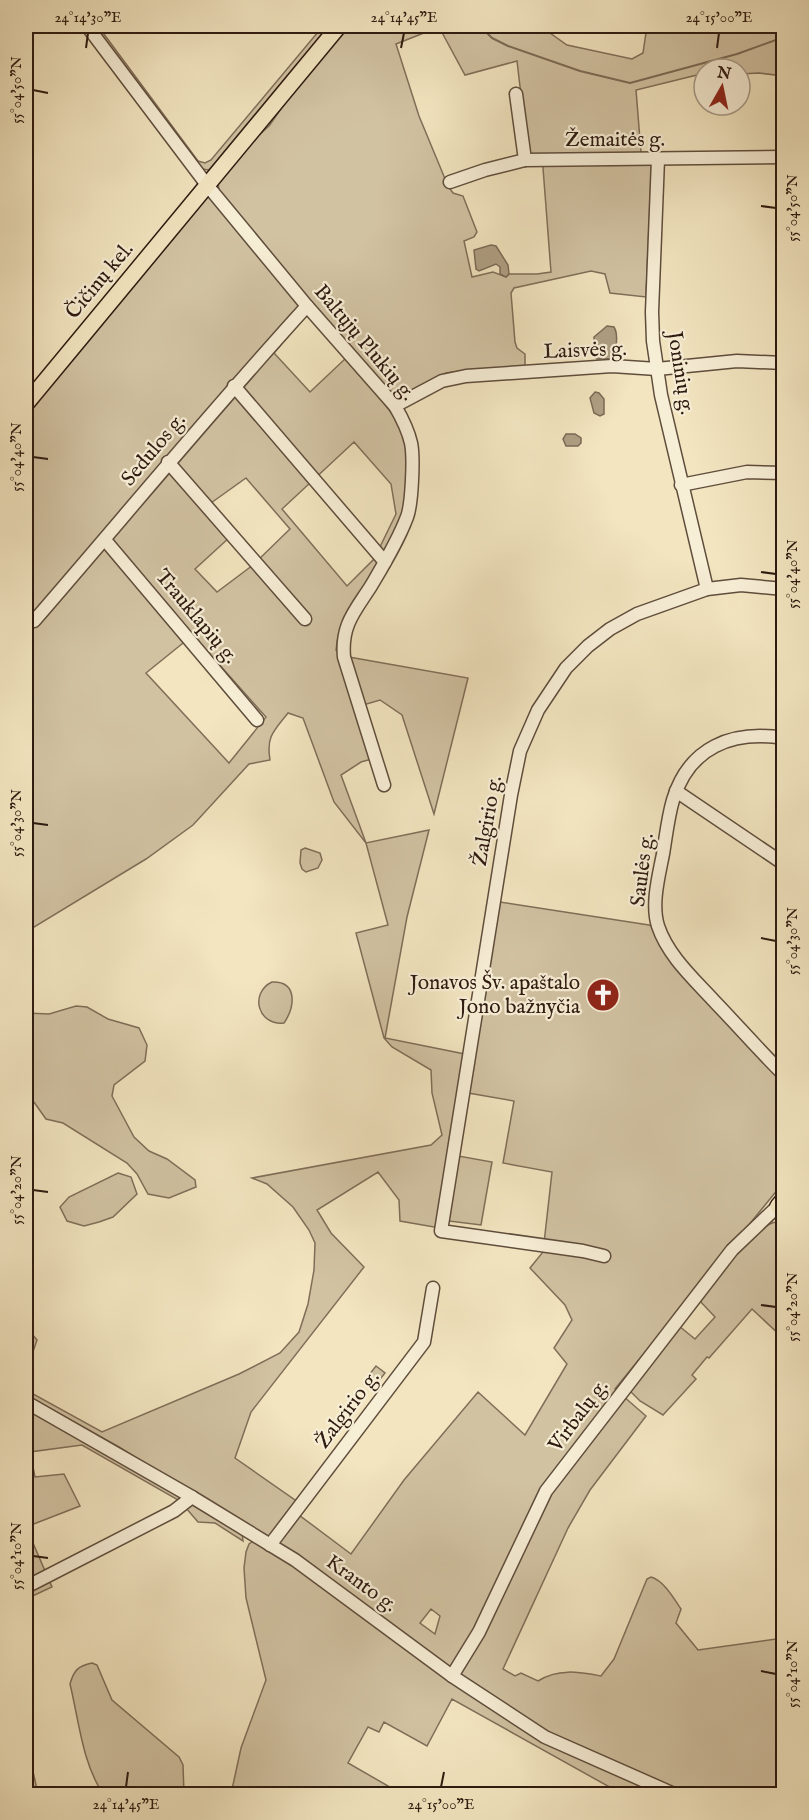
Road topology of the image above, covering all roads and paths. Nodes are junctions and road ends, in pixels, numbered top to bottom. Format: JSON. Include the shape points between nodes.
{"nodes":[{"id":1,"x":87,"y":26,"type":"edge"},
{"id":2,"x":339,"y":26,"type":"edge"},
{"id":3,"x":516,"y":94,"type":"dead end"},
{"id":4,"x":783,"y":157,"type":"edge"},
{"id":5,"x":658,"y":159,"type":"junction"},
{"id":6,"x":525,"y":160,"type":"junction"},
{"id":7,"x":450,"y":182,"type":"dead end"},
{"id":8,"x":207,"y":185,"type":"junction"},
{"id":9,"x":307,"y":306,"type":"junction"},
{"id":10,"x":783,"y":363,"type":"edge"},
{"id":11,"x":657,"y":369,"type":"junction"},
{"id":12,"x":234,"y":386,"type":"junction"},
{"id":13,"x":26,"y":404,"type":"edge"},
{"id":14,"x":395,"y":406,"type":"junction"},
{"id":15,"x":168,"y":462,"type":"junction"},
{"id":16,"x":783,"y":474,"type":"edge"},
{"id":17,"x":681,"y":485,"type":"junction"},
{"id":18,"x":105,"y":540,"type":"junction"},
{"id":19,"x":385,"y":562,"type":"junction"},
{"id":20,"x":707,"y":589,"type":"junction"},
{"id":21,"x":783,"y":590,"type":"edge"},
{"id":22,"x":305,"y":619,"type":"dead end"},
{"id":23,"x":34,"y":621,"type":"dead end"},
{"id":24,"x":257,"y":720,"type":"dead end"},
{"id":25,"x":783,"y":738,"type":"edge"},
{"id":26,"x":384,"y":785,"type":"dead end"},
{"id":27,"x":676,"y":791,"type":"junction"},
{"id":28,"x":783,"y":864,"type":"edge"},
{"id":29,"x":783,"y":1075,"type":"edge"},
{"id":30,"x":782,"y":1205,"type":"edge"},
{"id":31,"x":604,"y":1257,"type":"dead end"},
{"id":32,"x":433,"y":1288,"type":"dead end"},
{"id":33,"x":26,"y":1402,"type":"edge"},
{"id":34,"x":192,"y":1497,"type":"junction"},
{"id":35,"x":270,"y":1545,"type":"junction"},
{"id":36,"x":26,"y":1587,"type":"edge"},
{"id":37,"x":452,"y":1676,"type":"junction"},
{"id":38,"x":674,"y":1794,"type":"edge"}],
"edges":[{"from":1,"to":8,"type":"street","name":"Baltųjų Plukių g."},
{"from":2,"to":8,"type":"main road","name":"Čičinų kel."},
{"from":3,"to":6,"type":"street"},
{"from":4,"to":5,"type":"street","name":"Žemaitės g."},
{"from":5,"to":6,"type":"street","name":"Žemaitės g."},
{"from":5,"to":11,"type":"street","name":"Joninių g.","via":[[652,312]]},
{"from":6,"to":7,"type":"street","name":"Žemaitės g."},
{"from":8,"to":9,"type":"street","name":"Baltųjų Plukių g."},
{"from":8,"to":13,"type":"main road","name":"Čičinų kel."},
{"from":9,"to":12,"type":"street","name":"Sedulos g."},
{"from":9,"to":14,"type":"street","name":"Baltųjų Plukių g."},
{"from":10,"to":11,"type":"street","name":"Laisvės g.","via":[[737,361]]},
{"from":11,"to":14,"type":"street","name":"Laisvės g.","via":[[612,366],[466,376],[442,381]]},
{"from":11,"to":17,"type":"street","name":"Joninių g."},
{"from":12,"to":15,"type":"street","name":"Sedulos g."},
{"from":12,"to":19,"type":"street"},
{"from":14,"to":19,"type":"street","name":"Baltųjų Plukių g.","via":[[412,445],[411,502]]},
{"from":15,"to":18,"type":"street","name":"Sedulos g."},
{"from":15,"to":22,"type":"street"},
{"from":16,"to":17,"type":"street","via":[[747,472]]},
{"from":17,"to":20,"type":"street","name":"Joninių g."},
{"from":18,"to":23,"type":"street","name":"Sedulos g."},
{"from":18,"to":24,"type":"street","name":"Trauklapių g."},
{"from":19,"to":26,"type":"street","name":"Baltųjų Plukių g.","via":[[348,624],[343,643]]},
{"from":20,"to":21,"type":"street","name":"Žalgirio g.","via":[[741,585]]},
{"from":20,"to":31,"type":"street","name":"Žalgirio g.","via":[[637,614],[588,646],[566,668],[538,710],[525,741],[511,795],[441,1231]]},
{"from":25,"to":27,"type":"street","name":"Saulės g.","via":[[763,735],[725,741],[695,759]]},
{"from":27,"to":28,"type":"street"},
{"from":27,"to":29,"type":"street","name":"Saulės g.","via":[[656,897],[657,925],[676,960]]},
{"from":30,"to":37,"type":"street","name":"Virbalų g.","via":[[732,1250],[546,1491],[479,1632]]},
{"from":32,"to":35,"type":"street","name":"Žalgirio g.","via":[[424,1342]]},
{"from":33,"to":34,"type":"street","name":"Kranto g."},
{"from":34,"to":35,"type":"street","name":"Kranto g."},
{"from":34,"to":36,"type":"street","via":[[174,1511]]},
{"from":35,"to":37,"type":"street","name":"Kranto g."},
{"from":37,"to":38,"type":"street","name":"Kranto g.","via":[[545,1737]]}]}
